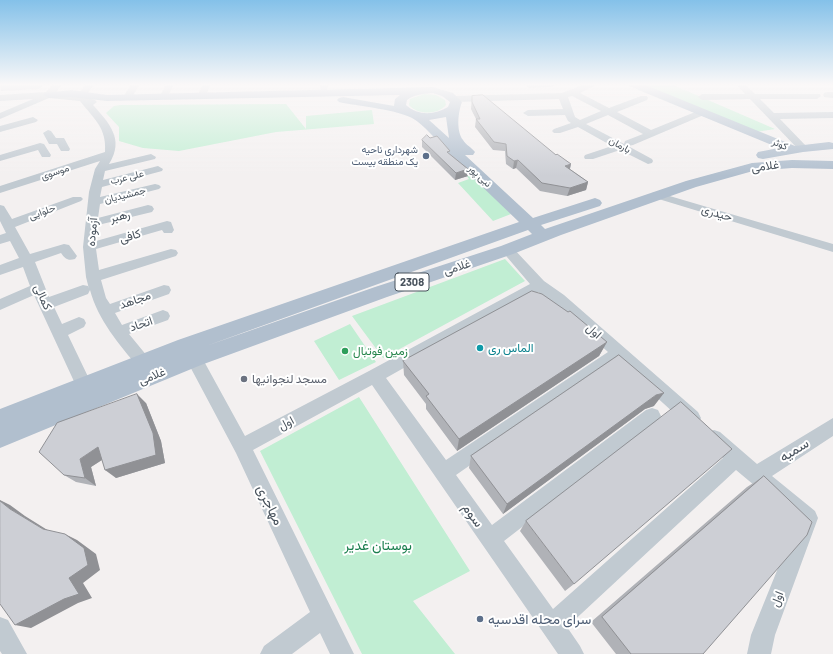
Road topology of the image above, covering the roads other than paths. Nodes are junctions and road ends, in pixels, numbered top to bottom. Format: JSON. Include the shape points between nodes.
{"nodes":[{"id":1,"x":98,"y":115,"type":"edge"},
{"id":2,"x":412,"y":115,"type":"joint"},
{"id":3,"x":442,"y":115,"type":"edge"},
{"id":4,"x":452,"y":115,"type":"edge"},
{"id":5,"x":569,"y":115,"type":"edge"},
{"id":6,"x":602,"y":115,"type":"edge"},
{"id":7,"x":614,"y":115,"type":"edge"},
{"id":8,"x":697,"y":115,"type":"edge"},
{"id":9,"x":709,"y":115,"type":"edge"},
{"id":10,"x":833,"y":115,"type":"edge"},
{"id":11,"x":772,"y":116,"type":"joint"},
{"id":12,"x":33,"y":120,"type":"dead end"},
{"id":13,"x":582,"y":122,"type":"junction"},
{"id":14,"x":0,"y":129,"type":"edge"},
{"id":15,"x":557,"y":131,"type":"dead end"},
{"id":16,"x":48,"y":133,"type":"dead end"},
{"id":17,"x":651,"y":134,"type":"junction"},
{"id":18,"x":60,"y":144,"type":"dead end"},
{"id":19,"x":625,"y":145,"type":"junction"},
{"id":20,"x":831,"y":146,"type":"edge"},
{"id":21,"x":798,"y":149,"type":"junction"},
{"id":22,"x":43,"y":150,"type":"dead end"},
{"id":23,"x":110,"y":154,"type":"junction"},
{"id":24,"x":151,"y":157,"type":"dead end"},
{"id":25,"x":589,"y":157,"type":"dead end"},
{"id":26,"x":0,"y":158,"type":"edge"},
{"id":27,"x":648,"y":161,"type":"dead end"},
{"id":28,"x":833,"y":164,"type":"edge"},
{"id":29,"x":100,"y":169,"type":"junction"},
{"id":30,"x":158,"y":169,"type":"dead end"},
{"id":31,"x":96,"y":185,"type":"junction"},
{"id":32,"x":155,"y":187,"type":"dead end"},
{"id":33,"x":0,"y":190,"type":"edge"},
{"id":34,"x":651,"y":197,"type":"junction"},
{"id":35,"x":76,"y":199,"type":"dead end"},
{"id":36,"x":94,"y":202,"type":"junction"},
{"id":37,"x":677,"y":208,"type":"dead end"},
{"id":38,"x":148,"y":209,"type":"dead end"},
{"id":39,"x":5,"y":221,"type":"edge"},
{"id":40,"x":92,"y":223,"type":"junction"},
{"id":41,"x":543,"y":228,"type":"junction"},
{"id":42,"x":168,"y":230,"type":"dead end"},
{"id":43,"x":0,"y":240,"type":"edge"},
{"id":44,"x":89,"y":247,"type":"junction"},
{"id":45,"x":507,"y":250,"type":"junction"},
{"id":46,"x":830,"y":252,"type":"edge"},
{"id":47,"x":171,"y":253,"type":"dead end"},
{"id":48,"x":70,"y":256,"type":"dead end"},
{"id":49,"x":26,"y":260,"type":"junction"},
{"id":50,"x":0,"y":270,"type":"edge"},
{"id":51,"x":93,"y":277,"type":"junction"},
{"id":52,"x":539,"y":285,"type":"junction"},
{"id":53,"x":38,"y":288,"type":"junction"},
{"id":54,"x":83,"y":290,"type":"dead end"},
{"id":55,"x":164,"y":290,"type":"dead end"},
{"id":56,"x":46,"y":304,"type":"junction"},
{"id":57,"x":0,"y":305,"type":"edge"},
{"id":58,"x":106,"y":311,"type":"junction"},
{"id":59,"x":163,"y":316,"type":"dead end"},
{"id":60,"x":79,"y":323,"type":"dead end"},
{"id":61,"x":59,"y":332,"type":"junction"},
{"id":62,"x":118,"y":332,"type":"junction"},
{"id":63,"x":619,"y":353,"type":"junction"},
{"id":64,"x":194,"y":359,"type":"junction"},
{"id":65,"x":144,"y":362,"type":"junction"},
{"id":66,"x":375,"y":376,"type":"junction"},
{"id":67,"x":84,"y":385,"type":"junction"},
{"id":68,"x":4,"y":416,"type":"edge"},
{"id":69,"x":652,"y":416,"type":"dead end"},
{"id":70,"x":833,"y":426,"type":"edge"},
{"id":71,"x":0,"y":437,"type":"edge"},
{"id":72,"x":242,"y":447,"type":"junction"},
{"id":73,"x":736,"y":458,"type":"junction"},
{"id":74,"x":443,"y":473,"type":"junction"},
{"id":75,"x":756,"y":475,"type":"junction"},
{"id":76,"x":490,"y":539,"type":"junction"},
{"id":77,"x":324,"y":616,"type":"junction"},
{"id":78,"x":552,"y":625,"type":"junction"},
{"id":79,"x":0,"y":628,"type":"edge"},
{"id":80,"x":761,"y":644,"type":"edge"},
{"id":81,"x":15,"y":654,"type":"edge"},
{"id":82,"x":272,"y":654,"type":"edge"},
{"id":83,"x":342,"y":654,"type":"edge"},
{"id":84,"x":572,"y":654,"type":"edge"}],
"edges":[{"from":1,"to":23,"type":"street","via":[[106,126],[111,141]]},
{"from":2,"to":3,"type":"main road","via":[[434,117]]},
{"from":2,"to":41,"type":"main road","name":"نبی پور"},
{"from":4,"to":41,"type":"main road","name":"نبی پور","via":[[456,141]]},
{"from":5,"to":13,"type":"street","name":"بارمان","via":[[571,120]]},
{"from":6,"to":13,"type":"street"},
{"from":7,"to":17,"type":"street"},
{"from":8,"to":17,"type":"street"},
{"from":9,"to":21,"type":"main road","name":"کوثر"},
{"from":10,"to":11,"type":"street"},
{"from":11,"to":21,"type":"street","via":[[788,132]]},
{"from":12,"to":14,"type":"street"},
{"from":13,"to":15,"type":"street"},
{"from":13,"to":19,"type":"street","name":"بارمان"},
{"from":16,"to":18,"type":"street"},
{"from":17,"to":19,"type":"street"},
{"from":19,"to":25,"type":"street"},
{"from":19,"to":27,"type":"street","name":"بارمان"},
{"from":20,"to":21,"type":"main road","name":"غلامی","number":"2308"},
{"from":20,"to":28,"type":"main road","via":[[823,152]]},
{"from":21,"to":41,"type":"main road","name":"غلامی","number":"2308","via":[[733,161],[685,174]]},
{"from":22,"to":26,"type":"street"},
{"from":23,"to":29,"type":"street","name":"آزموده"},
{"from":23,"to":33,"type":"street","name":"موسوی","via":[[58,177]]},
{"from":24,"to":29,"type":"street"},
{"from":28,"to":34,"type":"main road","name":"غلامی","number":"2308","via":[[752,167]]},
{"from":29,"to":31,"type":"street","name":"آزموده"},
{"from":30,"to":31,"type":"street","name":"علی عرب"},
{"from":31,"to":36,"type":"street","name":"آزموده"},
{"from":32,"to":36,"type":"street","name":"جمشیدیان"},
{"from":34,"to":37,"type":"street"},
{"from":34,"to":41,"type":"main road","name":"غلامی","number":"2308"},
{"from":34,"to":46,"type":"street","name":"حیدری","via":[[771,230]]},
{"from":35,"to":39,"type":"street","name":"حلوایی"},
{"from":36,"to":40,"type":"street","name":"آزموده"},
{"from":38,"to":40,"type":"street","name":"رهبر"},
{"from":39,"to":43,"type":"street","name":"حلوایی"},
{"from":39,"to":49,"type":"street","name":"کمالی"},
{"from":40,"to":44,"type":"street","name":"آزموده"},
{"from":41,"to":45,"type":"main road","name":"غلامی","number":"2308"},
{"from":41,"to":65,"type":"main road","name":"غلامی","number":"2308","via":[[192,343]]},
{"from":42,"to":44,"type":"street","name":"کافی","via":[[167,225]]},
{"from":44,"to":51,"type":"street","name":"آزموده"},
{"from":45,"to":52,"type":"street"},
{"from":45,"to":64,"type":"main road","name":"غلامی","number":"2308"},
{"from":47,"to":51,"type":"street"},
{"from":48,"to":49,"type":"street","via":[[64,248]]},
{"from":49,"to":50,"type":"street"},
{"from":49,"to":53,"type":"street","name":"کمالی"},
{"from":51,"to":58,"type":"street","name":"آزموده"},
{"from":52,"to":63,"type":"street","name":"اول","via":[[559,299]]},
{"from":52,"to":66,"type":"street","name":"اول"},
{"from":53,"to":56,"type":"street","name":"کمالی"},
{"from":53,"to":57,"type":"street"},
{"from":54,"to":56,"type":"street"},
{"from":55,"to":58,"type":"street","name":"مجاهد"},
{"from":56,"to":61,"type":"street","name":"کمالی"},
{"from":58,"to":62,"type":"street","name":"آزموده"},
{"from":59,"to":62,"type":"street","name":"اتحاد"},
{"from":60,"to":61,"type":"street"},
{"from":61,"to":67,"type":"street","name":"کمالی"},
{"from":62,"to":65,"type":"street","name":"آزموده"},
{"from":63,"to":73,"type":"street","name":"اول"},
{"from":63,"to":74,"type":"street"},
{"from":64,"to":71,"type":"main road","name":"غلامی","number":"2308"},
{"from":64,"to":72,"type":"street","name":"مهاجری"},
{"from":65,"to":67,"type":"main road","name":"غلامی","number":"2308"},
{"from":66,"to":72,"type":"street","name":"اول"},
{"from":66,"to":74,"type":"street","name":"سوم"},
{"from":67,"to":68,"type":"main road","name":"غلامی","number":"2308"},
{"from":69,"to":76,"type":"street"},
{"from":70,"to":75,"type":"street","name":"سمیه"},
{"from":72,"to":77,"type":"street","name":"مهاجری"},
{"from":73,"to":75,"type":"street","name":"اول"},
{"from":73,"to":78,"type":"street"},
{"from":74,"to":76,"type":"street","name":"سوم"},
{"from":75,"to":80,"type":"street","name":"اول","via":[[808,518]]},
{"from":76,"to":78,"type":"street","name":"سوم"},
{"from":77,"to":82,"type":"street"},
{"from":77,"to":83,"type":"street","name":"مهاجری"},
{"from":78,"to":84,"type":"street","name":"سوم"},
{"from":79,"to":81,"type":"street"}]}
